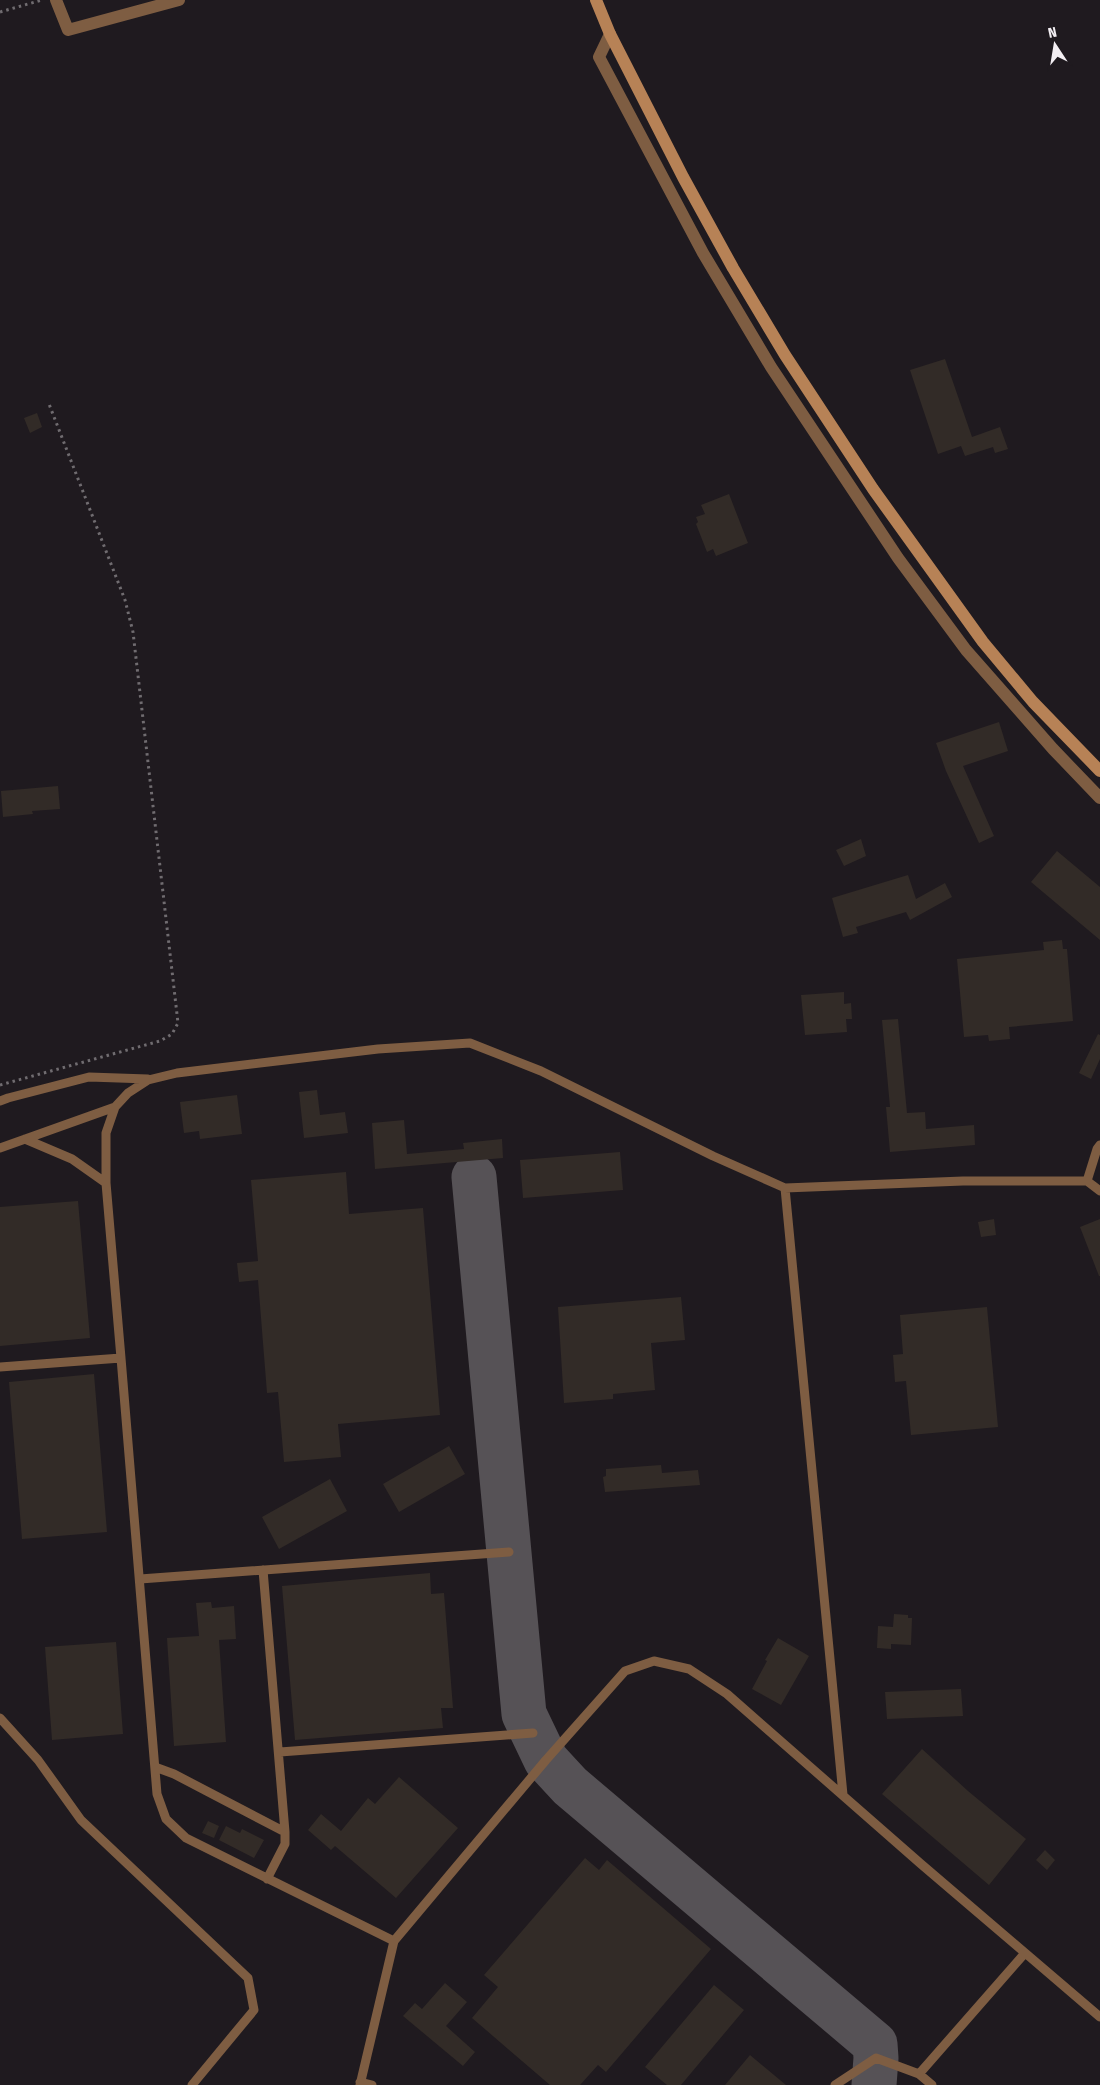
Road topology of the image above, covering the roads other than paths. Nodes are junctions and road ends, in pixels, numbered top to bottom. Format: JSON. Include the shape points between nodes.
{"nodes":[{"id":1,"x":56,"y":0,"type":"edge"},
{"id":2,"x":180,"y":0,"type":"edge"},
{"id":3,"x":596,"y":0,"type":"edge"},
{"id":4,"x":610,"y":34,"type":"junction"},
{"id":5,"x":1100,"y":771,"type":"edge"},
{"id":6,"x":1100,"y":798,"type":"edge"},
{"id":7,"x":148,"y":1080,"type":"junction"},
{"id":8,"x":0,"y":1102,"type":"edge"},
{"id":9,"x":115,"y":1108,"type":"junction"},
{"id":10,"x":25,"y":1139,"type":"junction"},
{"id":11,"x":1100,"y":1144,"type":"edge"},
{"id":12,"x":0,"y":1148,"type":"edge"},
{"id":13,"x":1087,"y":1181,"type":"junction"},
{"id":14,"x":106,"y":1183,"type":"junction"},
{"id":15,"x":785,"y":1188,"type":"junction"},
{"id":16,"x":1100,"y":1191,"type":"edge"},
{"id":17,"x":121,"y":1358,"type":"junction"},
{"id":18,"x":0,"y":1367,"type":"edge"},
{"id":19,"x":509,"y":1552,"type":"dead end"},
{"id":20,"x":263,"y":1570,"type":"junction"},
{"id":21,"x":140,"y":1579,"type":"junction"},
{"id":22,"x":0,"y":1718,"type":"edge"},
{"id":23,"x":533,"y":1733,"type":"dead end"},
{"id":24,"x":280,"y":1752,"type":"junction"},
{"id":25,"x":155,"y":1768,"type":"junction"},
{"id":26,"x":843,"y":1795,"type":"junction"},
{"id":27,"x":285,"y":1832,"type":"junction"},
{"id":28,"x":267,"y":1879,"type":"junction"},
{"id":29,"x":394,"y":1941,"type":"junction"},
{"id":30,"x":1025,"y":1953,"type":"junction"},
{"id":31,"x":1100,"y":2017,"type":"edge"},
{"id":32,"x":919,"y":2074,"type":"junction"},
{"id":33,"x":360,"y":2083,"type":"edge"},
{"id":34,"x":192,"y":2085,"type":"edge"},
{"id":35,"x":372,"y":2085,"type":"edge"},
{"id":36,"x":835,"y":2085,"type":"edge"},
{"id":37,"x":932,"y":2085,"type":"edge"}],
"edges":[{"from":1,"to":2,"type":"street","via":[[68,30]]},
{"from":3,"to":4,"type":"main road"},
{"from":4,"to":5,"type":"main road","via":[[683,177],[784,355],[868,481],[983,642],[1033,702]]},
{"from":4,"to":6,"type":"street","via":[[598,57],[702,253],[771,367],[898,558],[966,650]]},
{"from":7,"to":8,"type":"lane","via":[[89,1077]]},
{"from":7,"to":9,"type":"lane","via":[[128,1093]]},
{"from":7,"to":15,"type":"lane","via":[[177,1073],[378,1049],[470,1043],[541,1071]]},
{"from":9,"to":10,"type":"lane"},
{"from":9,"to":14,"type":"lane","via":[[106,1133]]},
{"from":10,"to":12,"type":"lane"},
{"from":10,"to":14,"type":"lane","via":[[72,1159]]},
{"from":11,"to":13,"type":"lane"},
{"from":13,"to":15,"type":"lane","via":[[963,1181]]},
{"from":13,"to":16,"type":"lane"},
{"from":14,"to":17,"type":"lane"},
{"from":15,"to":26,"type":"lane"},
{"from":17,"to":18,"type":"lane"},
{"from":17,"to":21,"type":"lane"},
{"from":19,"to":20,"type":"lane"},
{"from":20,"to":21,"type":"lane"},
{"from":20,"to":24,"type":"lane"},
{"from":21,"to":25,"type":"lane"},
{"from":22,"to":34,"type":"lane","via":[[38,1760],[81,1820],[248,1978],[254,2010]]},
{"from":23,"to":24,"type":"lane"},
{"from":24,"to":27,"type":"lane"},
{"from":25,"to":27,"type":"lane","via":[[174,1774]]},
{"from":25,"to":28,"type":"lane","via":[[157,1794],[166,1819],[186,1838]]},
{"from":26,"to":29,"type":"lane","via":[[727,1694],[689,1668],[654,1661],[625,1671]]},
{"from":26,"to":30,"type":"lane"},
{"from":27,"to":28,"type":"lane","via":[[285,1844]]},
{"from":28,"to":29,"type":"lane"},
{"from":29,"to":33,"type":"lane"},
{"from":30,"to":31,"type":"lane"},
{"from":30,"to":32,"type":"lane"},
{"from":32,"to":36,"type":"lane","via":[[876,2058]]},
{"from":32,"to":37,"type":"lane"},
{"from":33,"to":35,"type":"lane"}]}
